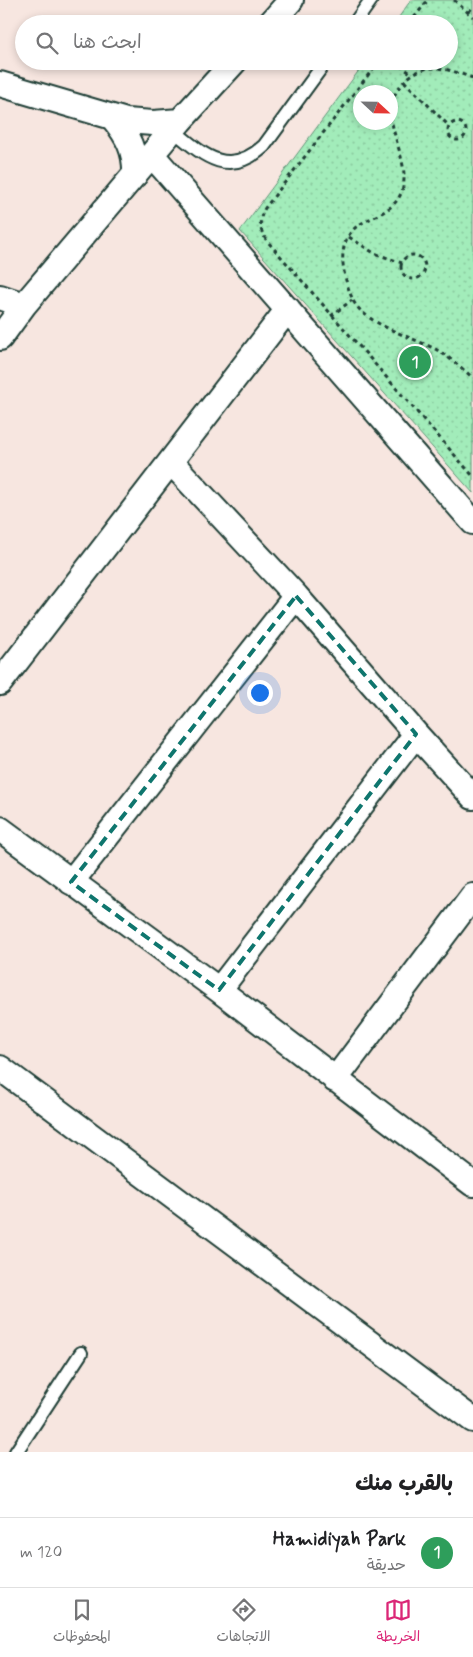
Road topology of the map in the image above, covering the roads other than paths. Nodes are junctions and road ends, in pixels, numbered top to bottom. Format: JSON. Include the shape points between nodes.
{"nodes":[{"id":1,"x":292,"y":0,"type":"edge"},
{"id":2,"x":371,"y":0,"type":"edge"},
{"id":3,"x":278,"y":15,"type":"edge"},
{"id":4,"x":360,"y":15,"type":"edge"},
{"id":5,"x":227,"y":70,"type":"edge"},
{"id":6,"x":319,"y":70,"type":"edge"},
{"id":7,"x":0,"y":84,"type":"edge"},
{"id":8,"x":113,"y":118,"type":"junction"},
{"id":9,"x":176,"y":126,"type":"junction"},
{"id":10,"x":152,"y":155,"type":"junction"},
{"id":11,"x":135,"y":175,"type":"junction"},
{"id":12,"x":0,"y":297,"type":"edge"},
{"id":13,"x":24,"y":305,"type":"junction"},
{"id":14,"x":288,"y":309,"type":"junction"},
{"id":15,"x":0,"y":338,"type":"edge"},
{"id":16,"x":171,"y":462,"type":"junction"},
{"id":17,"x":473,"y":522,"type":"edge"},
{"id":18,"x":296,"y":596,"type":"junction"},
{"id":19,"x":0,"y":682,"type":"edge"},
{"id":20,"x":416,"y":734,"type":"junction"},
{"id":21,"x":473,"y":797,"type":"edge"},
{"id":22,"x":0,"y":829,"type":"edge"},
{"id":23,"x":70,"y":882,"type":"junction"},
{"id":24,"x":473,"y":896,"type":"edge"},
{"id":25,"x":219,"y":990,"type":"junction"},
{"id":26,"x":0,"y":1068,"type":"edge"},
{"id":27,"x":335,"y":1080,"type":"junction"},
{"id":28,"x":473,"y":1184,"type":"edge"},
{"id":29,"x":81,"y":1353,"type":"dead end"},
{"id":30,"x":473,"y":1420,"type":"edge"},
{"id":31,"x":16,"y":1452,"type":"edge"}],
"edges":[{"from":1,"to":3,"type":"street"},
{"from":2,"to":4,"type":"lane"},
{"from":5,"to":9,"type":"street"},
{"from":6,"to":9,"type":"lane","via":[[264,146],[245,159],[223,162],[212,159],[201,153]]},
{"from":7,"to":8,"type":"street"},
{"from":8,"to":9,"type":"street"},
{"from":8,"to":11,"type":"street","via":[[133,150]]},
{"from":9,"to":10,"type":"street"},
{"from":10,"to":11,"type":"street"},
{"from":10,"to":14,"type":"street"},
{"from":11,"to":13,"type":"street"},
{"from":12,"to":13,"type":"street"},
{"from":13,"to":15,"type":"street"},
{"from":14,"to":16,"type":"street"},
{"from":14,"to":17,"type":"street"},
{"from":16,"to":18,"type":"street"},
{"from":16,"to":19,"type":"street"},
{"from":18,"to":20,"type":"street"},
{"from":18,"to":23,"type":"street"},
{"from":20,"to":21,"type":"street"},
{"from":20,"to":25,"type":"street"},
{"from":22,"to":23,"type":"street"},
{"from":23,"to":25,"type":"street"},
{"from":24,"to":27,"type":"street"},
{"from":25,"to":27,"type":"street"},
{"from":26,"to":30,"type":"street"},
{"from":27,"to":28,"type":"street"},
{"from":29,"to":31,"type":"lane"}]}
